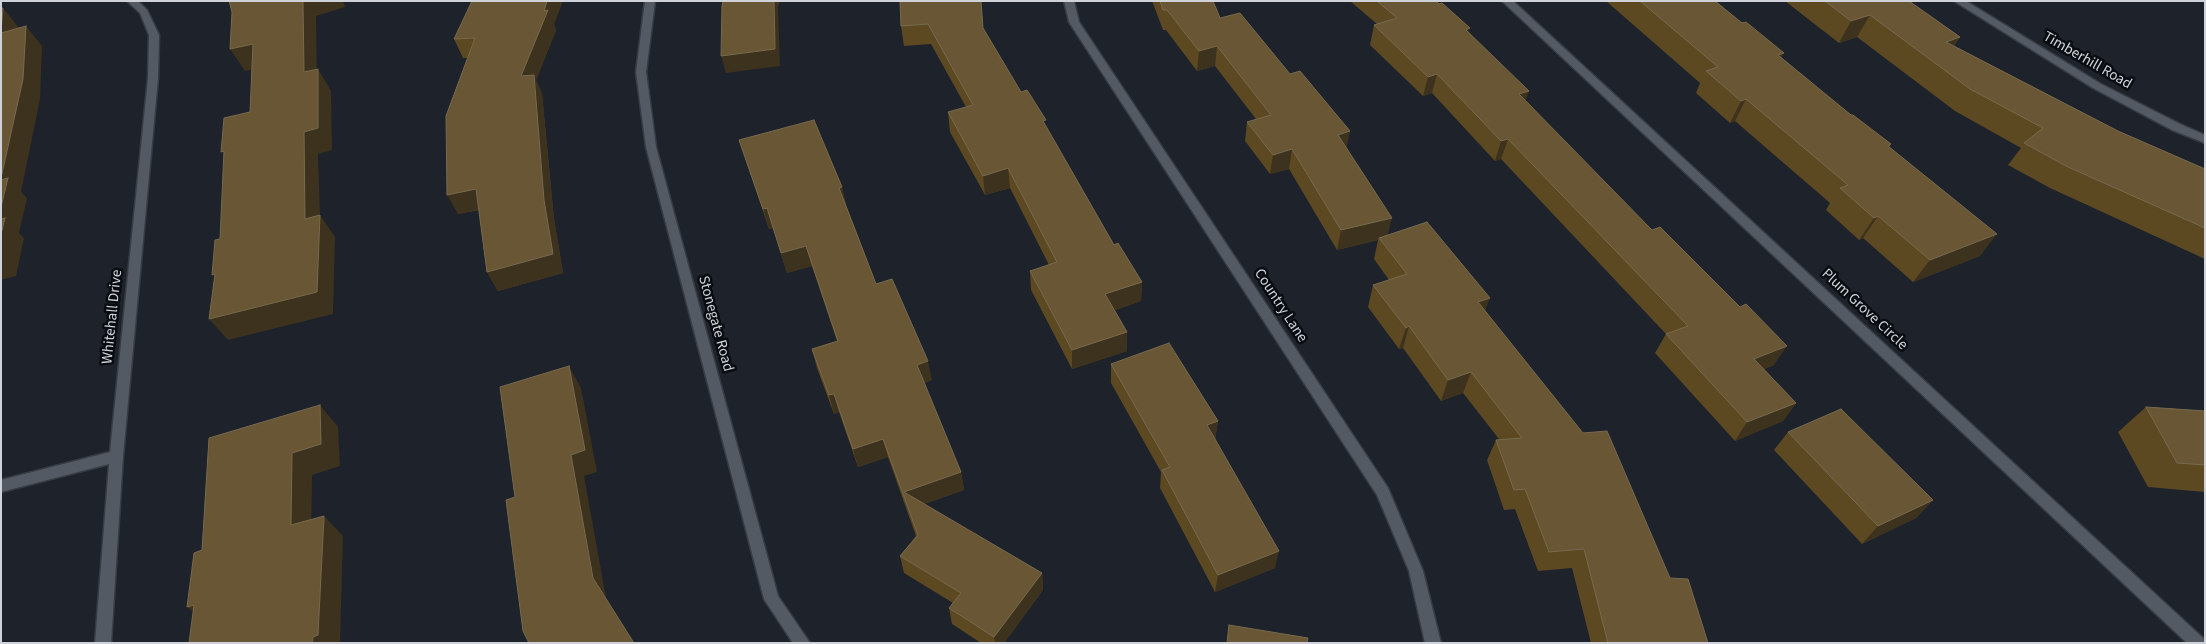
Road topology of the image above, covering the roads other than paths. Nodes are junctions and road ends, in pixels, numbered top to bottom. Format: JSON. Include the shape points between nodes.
{"nodes":[{"id":1,"x":132,"y":1,"type":"edge"},
{"id":2,"x":650,"y":1,"type":"edge"},
{"id":3,"x":1069,"y":1,"type":"edge"},
{"id":4,"x":1507,"y":1,"type":"edge"},
{"id":5,"x":1959,"y":1,"type":"edge"},
{"id":6,"x":2205,"y":139,"type":"edge"},
{"id":7,"x":116,"y":456,"type":"junction"},
{"id":8,"x":1,"y":486,"type":"edge"},
{"id":9,"x":103,"y":643,"type":"edge"},
{"id":10,"x":802,"y":643,"type":"edge"},
{"id":11,"x":1433,"y":643,"type":"edge"},
{"id":12,"x":2198,"y":643,"type":"edge"}],
"edges":[{"from":1,"to":7,"type":"street","name":"Whitehall Drive","via":[[144,12],[154,35],[153,78]]},
{"from":2,"to":10,"type":"street","name":"Stonegate Road","via":[[641,72],[651,147],[771,599]]},
{"from":3,"to":11,"type":"street","name":"Country Lane","via":[[1074,22],[1383,492],[1416,571]]},
{"from":4,"to":12,"type":"street","name":"Plum Grove Circle"},
{"from":5,"to":6,"type":"street","name":"Timberhill Road","via":[[2098,86]]},
{"from":7,"to":8,"type":"street"},
{"from":7,"to":9,"type":"street","name":"Whitehall Drive"}]}
